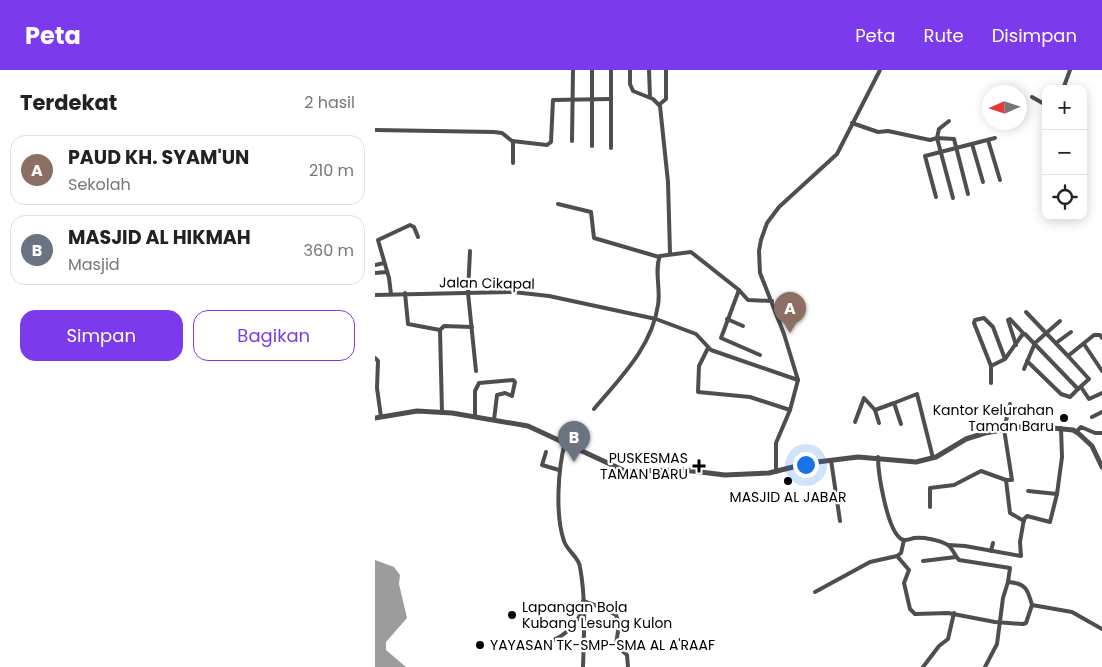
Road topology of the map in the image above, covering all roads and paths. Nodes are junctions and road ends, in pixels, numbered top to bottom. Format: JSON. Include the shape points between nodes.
{"nodes":[{"id":1,"x":573,"y":70,"type":"edge"},
{"id":2,"x":592,"y":70,"type":"edge"},
{"id":3,"x":611,"y":70,"type":"edge"},
{"id":4,"x":630,"y":70,"type":"edge"},
{"id":5,"x":649,"y":70,"type":"edge"},
{"id":6,"x":666,"y":70,"type":"edge"},
{"id":7,"x":880,"y":70,"type":"edge"},
{"id":8,"x":1070,"y":70,"type":"edge"},
{"id":9,"x":1064,"y":85,"type":"edge"},
{"id":10,"x":650,"y":97,"type":"junction"},
{"id":11,"x":1033,"y":97,"type":"dead end"},
{"id":12,"x":572,"y":99,"type":"junction"},
{"id":13,"x":592,"y":99,"type":"junction"},
{"id":14,"x":611,"y":99,"type":"junction"},
{"id":15,"x":1042,"y":103,"type":"edge"},
{"id":16,"x":659,"y":104,"type":"junction"},
{"id":17,"x":949,"y":121,"type":"dead end"},
{"id":18,"x":853,"y":124,"type":"junction"},
{"id":19,"x":375,"y":130,"type":"edge"},
{"id":20,"x":937,"y":138,"type":"junction"},
{"id":21,"x":995,"y":138,"type":"dead end"},
{"id":22,"x":988,"y":140,"type":"junction"},
{"id":23,"x":572,"y":141,"type":"dead end"},
{"id":24,"x":513,"y":142,"type":"junction"},
{"id":25,"x":972,"y":144,"type":"junction"},
{"id":26,"x":592,"y":146,"type":"dead end"},
{"id":27,"x":611,"y":148,"type":"dead end"},
{"id":28,"x":956,"y":148,"type":"junction"},
{"id":29,"x":940,"y":152,"type":"junction"},
{"id":30,"x":513,"y":163,"type":"dead end"},
{"id":31,"x":1000,"y":180,"type":"dead end"},
{"id":32,"x":983,"y":182,"type":"dead end"},
{"id":33,"x":969,"y":194,"type":"dead end"},
{"id":34,"x":936,"y":196,"type":"dead end"},
{"id":35,"x":953,"y":198,"type":"dead end"},
{"id":36,"x":558,"y":204,"type":"dead end"},
{"id":37,"x":417,"y":237,"type":"dead end"},
{"id":38,"x":470,"y":251,"type":"dead end"},
{"id":39,"x":670,"y":253,"type":"junction"},
{"id":40,"x":659,"y":257,"type":"junction"},
{"id":41,"x":384,"y":263,"type":"junction"},
{"id":42,"x":375,"y":265,"type":"edge"},
{"id":43,"x":387,"y":272,"type":"junction"},
{"id":44,"x":375,"y":273,"type":"edge"},
{"id":45,"x":739,"y":290,"type":"junction"},
{"id":46,"x":405,"y":293,"type":"junction"},
{"id":47,"x":468,"y":293,"type":"junction"},
{"id":48,"x":391,"y":294,"type":"junction"},
{"id":49,"x":375,"y":295,"type":"edge"},
{"id":50,"x":772,"y":301,"type":"junction"},
{"id":51,"x":1026,"y":312,"type":"dead end"},
{"id":52,"x":656,"y":319,"type":"junction"},
{"id":53,"x":727,"y":319,"type":"junction"},
{"id":54,"x":1060,"y":321,"type":"dead end"},
{"id":55,"x":743,"y":326,"type":"dead end"},
{"id":56,"x":472,"y":327,"type":"junction"},
{"id":57,"x":440,"y":330,"type":"junction"},
{"id":58,"x":1071,"y":332,"type":"dead end"},
{"id":59,"x":1047,"y":333,"type":"junction"},
{"id":60,"x":1023,"y":334,"type":"junction"},
{"id":61,"x":1102,"y":338,"type":"edge"},
{"id":62,"x":1035,"y":343,"type":"junction"},
{"id":63,"x":1056,"y":343,"type":"junction"},
{"id":64,"x":1084,"y":344,"type":"junction"},
{"id":65,"x":1016,"y":345,"type":"junction"},
{"id":66,"x":708,"y":348,"type":"junction"},
{"id":67,"x":760,"y":355,"type":"dead end"},
{"id":68,"x":1068,"y":356,"type":"junction"},
{"id":69,"x":375,"y":358,"type":"edge"},
{"id":70,"x":1005,"y":359,"type":"junction"},
{"id":71,"x":1027,"y":361,"type":"junction"},
{"id":72,"x":991,"y":366,"type":"junction"},
{"id":73,"x":1024,"y":369,"type":"dead end"},
{"id":74,"x":476,"y":371,"type":"dead end"},
{"id":75,"x":1102,"y":371,"type":"edge"},
{"id":76,"x":798,"y":380,"type":"junction"},
{"id":77,"x":991,"y":383,"type":"dead end"},
{"id":78,"x":1079,"y":388,"type":"junction"},
{"id":79,"x":1102,"y":393,"type":"edge"},
{"id":80,"x":894,"y":403,"type":"junction"},
{"id":81,"x":1010,"y":404,"type":"dead end"},
{"id":82,"x":594,"y":408,"type":"dead end"},
{"id":83,"x":791,"y":410,"type":"junction"},
{"id":84,"x":875,"y":410,"type":"junction"},
{"id":85,"x":442,"y":412,"type":"junction"},
{"id":86,"x":1102,"y":412,"type":"edge"},
{"id":87,"x":381,"y":417,"type":"junction"},
{"id":88,"x":475,"y":417,"type":"junction"},
{"id":89,"x":1093,"y":417,"type":"dead end"},
{"id":90,"x":375,"y":418,"type":"edge"},
{"id":91,"x":494,"y":420,"type":"junction"},
{"id":92,"x":855,"y":422,"type":"dead end"},
{"id":93,"x":879,"y":423,"type":"dead end"},
{"id":94,"x":901,"y":424,"type":"dead end"},
{"id":95,"x":1061,"y":428,"type":"junction"},
{"id":96,"x":1004,"y":429,"type":"junction"},
{"id":97,"x":1076,"y":432,"type":"junction"},
{"id":98,"x":1102,"y":433,"type":"edge"},
{"id":99,"x":565,"y":442,"type":"junction"},
{"id":100,"x":546,"y":452,"type":"dead end"},
{"id":101,"x":878,"y":457,"type":"junction"},
{"id":102,"x":933,"y":458,"type":"junction"},
{"id":103,"x":831,"y":460,"type":"junction"},
{"id":104,"x":1102,"y":467,"type":"edge"},
{"id":105,"x":559,"y":470,"type":"junction"},
{"id":106,"x":776,"y":472,"type":"junction"},
{"id":107,"x":1006,"y":480,"type":"junction"},
{"id":108,"x":1028,"y":491,"type":"dead end"},
{"id":109,"x":1057,"y":494,"type":"junction"},
{"id":110,"x":929,"y":507,"type":"dead end"},
{"id":111,"x":840,"y":520,"type":"dead end"},
{"id":112,"x":1024,"y":521,"type":"junction"},
{"id":113,"x":904,"y":540,"type":"junction"},
{"id":114,"x":993,"y":543,"type":"dead end"},
{"id":115,"x":948,"y":545,"type":"junction"},
{"id":116,"x":991,"y":551,"type":"junction"},
{"id":117,"x":897,"y":556,"type":"junction"},
{"id":118,"x":956,"y":557,"type":"junction"},
{"id":119,"x":923,"y":561,"type":"dead end"},
{"id":120,"x":1008,"y":582,"type":"junction"},
{"id":121,"x":815,"y":592,"type":"dead end"},
{"id":122,"x":583,"y":601,"type":"junction"},
{"id":123,"x":1032,"y":605,"type":"junction"},
{"id":124,"x":954,"y":613,"type":"junction"},
{"id":125,"x":999,"y":623,"type":"junction"},
{"id":126,"x":1102,"y":629,"type":"edge"},
{"id":127,"x":528,"y":647,"type":"dead end"},
{"id":128,"x":583,"y":667,"type":"edge"},
{"id":129,"x":628,"y":667,"type":"edge"},
{"id":130,"x":923,"y":667,"type":"edge"},
{"id":131,"x":985,"y":667,"type":"edge"}],
"edges":[{"from":1,"to":12,"type":"street"},
{"from":2,"to":13,"type":"street"},
{"from":3,"to":14,"type":"street"},
{"from":4,"to":10,"type":"street","via":[[633,91]]},
{"from":5,"to":10,"type":"street"},
{"from":6,"to":16,"type":"street","via":[[666,99]]},
{"from":7,"to":18,"type":"street"},
{"from":8,"to":9,"type":"street"},
{"from":10,"to":16,"type":"street"},
{"from":11,"to":15,"type":"street"},
{"from":12,"to":13,"type":"street"},
{"from":12,"to":23,"type":"street"},
{"from":12,"to":24,"type":"street","via":[[553,100],[550,144]]},
{"from":13,"to":14,"type":"street"},
{"from":13,"to":26,"type":"street"},
{"from":14,"to":27,"type":"street"},
{"from":16,"to":39,"type":"street","via":[[668,182]]},
{"from":17,"to":20,"type":"street","via":[[939,129]]},
{"from":18,"to":20,"type":"street","via":[[925,140]]},
{"from":18,"to":50,"type":"street","via":[[833,159],[792,193],[767,223],[759,251],[760,273]]},
{"from":19,"to":24,"type":"street","via":[[495,132],[502,133]]},
{"from":20,"to":28,"type":"street","via":[[952,138]]},
{"from":20,"to":29,"type":"street"},
{"from":21,"to":22,"type":"street"},
{"from":22,"to":25,"type":"street"},
{"from":22,"to":31,"type":"street"},
{"from":24,"to":30,"type":"street"},
{"from":25,"to":28,"type":"street"},
{"from":25,"to":32,"type":"street"},
{"from":28,"to":29,"type":"street"},
{"from":28,"to":33,"type":"street"},
{"from":29,"to":34,"type":"street","via":[[924,158]]},
{"from":29,"to":35,"type":"street"},
{"from":36,"to":40,"type":"street","via":[[591,212],[594,238]]},
{"from":37,"to":41,"type":"street","via":[[410,226],[378,238]]},
{"from":38,"to":47,"type":"street"},
{"from":39,"to":40,"type":"street"},
{"from":39,"to":45,"type":"street","via":[[691,252]]},
{"from":40,"to":52,"type":"street"},
{"from":41,"to":42,"type":"street"},
{"from":41,"to":43,"type":"street"},
{"from":43,"to":44,"type":"street"},
{"from":43,"to":48,"type":"street"},
{"from":45,"to":50,"type":"street","via":[[752,302]]},
{"from":45,"to":53,"type":"street"},
{"from":46,"to":47,"type":"street","name":"Jalan Cikapal"},
{"from":46,"to":48,"type":"street","name":"Jalan Cikapal"},
{"from":46,"to":57,"type":"street","via":[[408,324]]},
{"from":47,"to":52,"type":"street","name":"Jalan Cikapal","via":[[527,292]]},
{"from":47,"to":56,"type":"street"},
{"from":48,"to":49,"type":"street","name":"Jalan Cikapal"},
{"from":50,"to":76,"type":"street"},
{"from":51,"to":59,"type":"street"},
{"from":52,"to":66,"type":"street","name":"Jalan Cikapal","via":[[695,334]]},
{"from":52,"to":82,"type":"street","via":[[634,362]]},
{"from":53,"to":55,"type":"street"},
{"from":53,"to":67,"type":"street","via":[[721,338]]},
{"from":54,"to":59,"type":"street"},
{"from":56,"to":57,"type":"street","via":[[444,326]]},
{"from":56,"to":74,"type":"street"},
{"from":57,"to":85,"type":"street"},
{"from":58,"to":63,"type":"street"},
{"from":59,"to":62,"type":"street"},
{"from":59,"to":63,"type":"street"},
{"from":60,"to":62,"type":"street"},
{"from":60,"to":65,"type":"street"},
{"from":60,"to":65,"type":"street","via":[[1010,318]]},
{"from":61,"to":64,"type":"street","via":[[1100,334],[1094,335]]},
{"from":62,"to":71,"type":"street"},
{"from":62,"to":78,"type":"street"},
{"from":63,"to":68,"type":"street"},
{"from":64,"to":68,"type":"street"},
{"from":64,"to":75,"type":"street"},
{"from":65,"to":70,"type":"street"},
{"from":66,"to":76,"type":"street"},
{"from":66,"to":83,"type":"street","via":[[699,365],[698,392],[750,396]]},
{"from":68,"to":78,"type":"street","via":[[1089,379]]},
{"from":69,"to":87,"type":"street","via":[[379,361],[377,388]]},
{"from":70,"to":72,"type":"street"},
{"from":70,"to":72,"type":"street","via":[[992,325],[984,318],[975,320]]},
{"from":71,"to":73,"type":"street"},
{"from":71,"to":78,"type":"street","via":[[1061,394],[1070,398]]},
{"from":72,"to":77,"type":"street"},
{"from":76,"to":83,"type":"street"},
{"from":78,"to":79,"type":"street","via":[[1089,399]]},
{"from":80,"to":84,"type":"street"},
{"from":80,"to":94,"type":"street"},
{"from":80,"to":102,"type":"street","via":[[918,394]]},
{"from":81,"to":96,"type":"street"},
{"from":83,"to":106,"type":"street","via":[[775,448]]},
{"from":84,"to":92,"type":"street","via":[[864,398]]},
{"from":84,"to":93,"type":"street"},
{"from":85,"to":87,"type":"street","via":[[417,410]]},
{"from":85,"to":88,"type":"street"},
{"from":86,"to":89,"type":"street"},
{"from":87,"to":90,"type":"street"},
{"from":88,"to":91,"type":"street"},
{"from":88,"to":91,"type":"street","via":[[475,390],[479,382],[513,380],[512,396],[505,393],[497,395]]},
{"from":91,"to":99,"type":"street","via":[[528,426]]},
{"from":95,"to":96,"type":"street"},
{"from":95,"to":97,"type":"street"},
{"from":95,"to":109,"type":"street","via":[[1062,457]]},
{"from":96,"to":102,"type":"street","via":[[966,439]]},
{"from":96,"to":107,"type":"street","via":[[1013,477],[1011,481]]},
{"from":97,"to":98,"type":"street","via":[[1081,427]]},
{"from":97,"to":104,"type":"street","via":[[1092,446]]},
{"from":99,"to":105,"type":"street"},
{"from":99,"to":106,"type":"street","via":[[625,470],[684,470],[725,475]]},
{"from":100,"to":105,"type":"street","via":[[542,465]]},
{"from":101,"to":102,"type":"street","via":[[902,462]]},
{"from":101,"to":103,"type":"street"},
{"from":101,"to":113,"type":"street","via":[[878,476],[887,508],[898,537]]},
{"from":103,"to":106,"type":"street"},
{"from":103,"to":111,"type":"street"},
{"from":105,"to":122,"type":"street","via":[[563,540],[580,564]]},
{"from":107,"to":110,"type":"street","via":[[981,471],[954,485],[931,488]]},
{"from":107,"to":112,"type":"street","via":[[1010,513]]},
{"from":108,"to":109,"type":"street"},
{"from":109,"to":112,"type":"street","via":[[1050,522],[1027,516]]},
{"from":112,"to":116,"type":"street","via":[[1021,556]]},
{"from":113,"to":115,"type":"street","via":[[921,538]]},
{"from":113,"to":117,"type":"street"},
{"from":114,"to":116,"type":"street"},
{"from":115,"to":116,"type":"street"},
{"from":115,"to":118,"type":"street"},
{"from":117,"to":121,"type":"street","via":[[870,562]]},
{"from":117,"to":124,"type":"street","via":[[909,570],[904,583],[913,613]]},
{"from":118,"to":119,"type":"street"},
{"from":118,"to":120,"type":"street","via":[[1010,568]]},
{"from":120,"to":123,"type":"street","via":[[1024,586]]},
{"from":120,"to":125,"type":"street"},
{"from":122,"to":127,"type":"street","via":[[582,612],[569,632],[552,641]]},
{"from":122,"to":128,"type":"street"},
{"from":122,"to":129,"type":"street","via":[[616,615],[619,624],[617,645],[627,655]]},
{"from":123,"to":125,"type":"street","via":[[1025,624]]},
{"from":123,"to":126,"type":"street","via":[[1072,612]]},
{"from":124,"to":125,"type":"street"},
{"from":124,"to":130,"type":"street","via":[[948,639]]},
{"from":125,"to":131,"type":"street","via":[[997,644]]}]}
